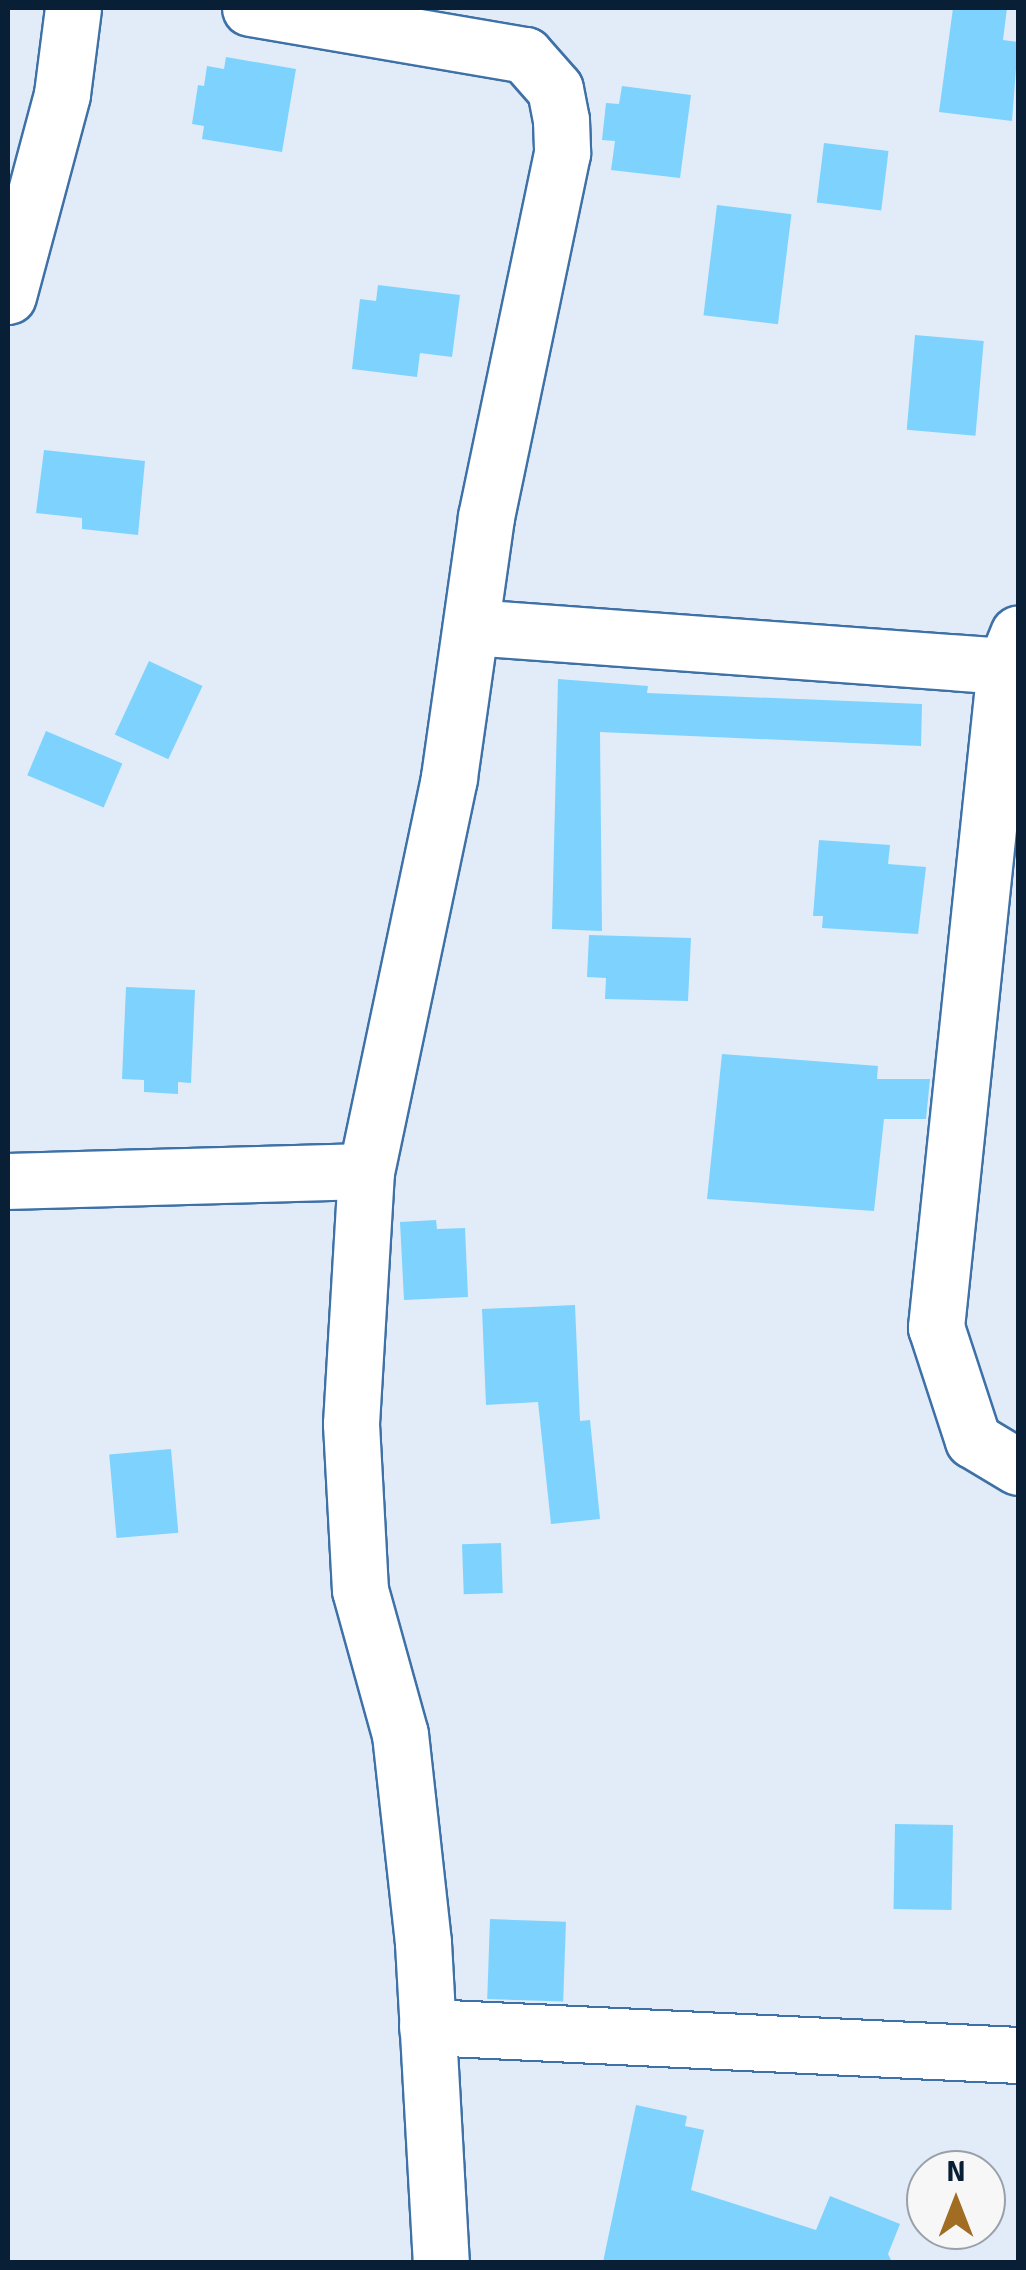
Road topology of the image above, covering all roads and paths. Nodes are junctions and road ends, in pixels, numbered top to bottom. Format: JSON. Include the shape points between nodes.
{"nodes":[{"id":1,"x":74,"y":8,"type":"edge"},
{"id":2,"x":250,"y":8,"type":"edge"},
{"id":3,"x":8,"y":296,"type":"edge"},
{"id":4,"x":470,"y":627,"type":"junction"},
{"id":5,"x":1012,"y":649,"type":"edge"},
{"id":6,"x":366,"y":1171,"type":"junction"},
{"id":7,"x":8,"y":1181,"type":"edge"},
{"id":8,"x":1018,"y":1467,"type":"edge"},
{"id":9,"x":427,"y":2026,"type":"junction"},
{"id":10,"x":1018,"y":2055,"type":"edge"},
{"id":11,"x":440,"y":2262,"type":"edge"}],
"edges":[{"from":1,"to":3,"type":"street","via":[[62,94]]},
{"from":2,"to":4,"type":"street","via":[[525,56],[555,88],[562,153],[486,517]]},
{"from":4,"to":5,"type":"street"},
{"from":4,"to":6,"type":"street","via":[[449,778]]},
{"from":5,"to":8,"type":"street","via":[[936,1326],[972,1440]]},
{"from":6,"to":7,"type":"street"},
{"from":6,"to":9,"type":"street","via":[[350,1424],[360,1590],[400,1734]]},
{"from":9,"to":10,"type":"street"},
{"from":9,"to":11,"type":"street"}]}
